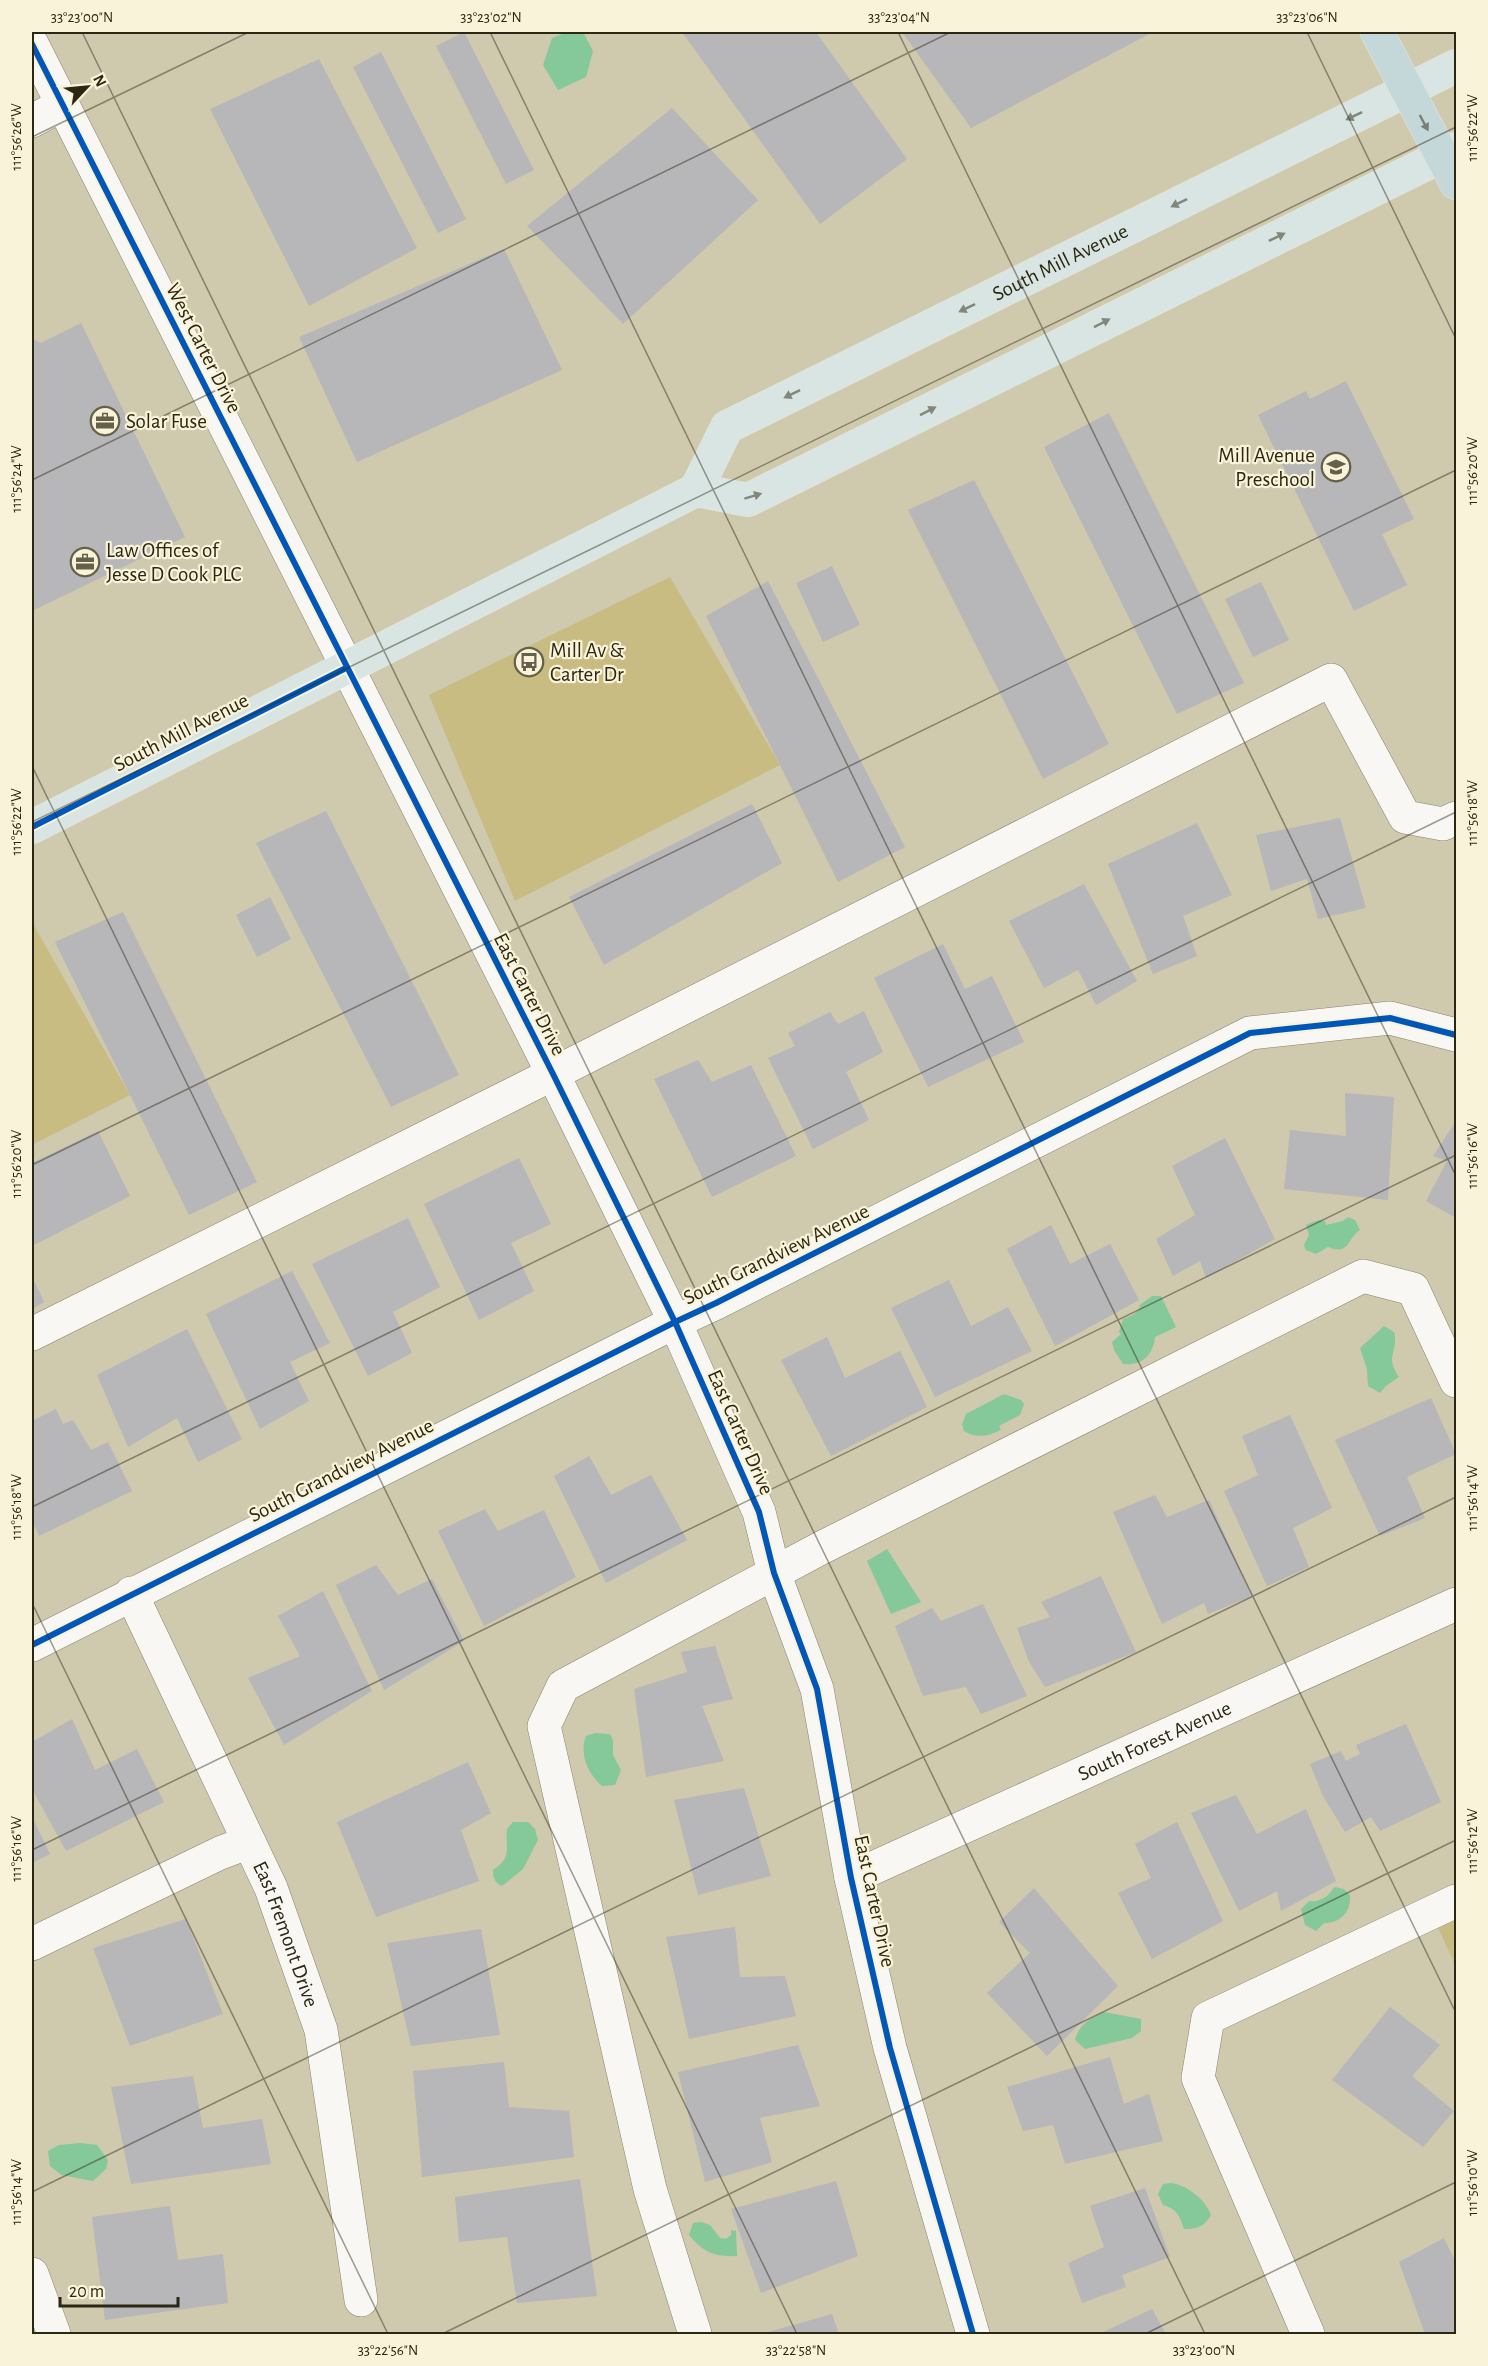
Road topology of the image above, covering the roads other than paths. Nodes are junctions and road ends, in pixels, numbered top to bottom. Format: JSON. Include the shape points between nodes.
{"nodes":[{"id":1,"x":1377,"y":32,"type":"edge"},
{"id":2,"x":32,"y":44,"type":"edge"},
{"id":3,"x":1456,"y":66,"type":"edge"},
{"id":4,"x":1407,"y":90,"type":"junction"},
{"id":5,"x":62,"y":105,"type":"junction"},
{"id":6,"x":32,"y":121,"type":"edge"},
{"id":7,"x":1451,"y":163,"type":"edge"},
{"id":8,"x":696,"y":490,"type":"junction"},
{"id":9,"x":346,"y":668,"type":"junction"},
{"id":10,"x":1456,"y":818,"type":"edge"},
{"id":11,"x":32,"y":827,"type":"edge"},
{"id":12,"x":1456,"y":1035,"type":"edge"},
{"id":13,"x":553,"y":1074,"type":"junction"},
{"id":14,"x":675,"y":1322,"type":"junction"},
{"id":15,"x":32,"y":1334,"type":"edge"},
{"id":16,"x":1456,"y":1381,"type":"edge"},
{"id":17,"x":774,"y":1573,"type":"junction"},
{"id":18,"x":131,"y":1593,"type":"junction"},
{"id":19,"x":1456,"y":1604,"type":"edge"},
{"id":20,"x":32,"y":1645,"type":"edge"},
{"id":21,"x":249,"y":1842,"type":"junction"},
{"id":22,"x":851,"y":1878,"type":"junction"},
{"id":23,"x":1456,"y":1901,"type":"edge"},
{"id":24,"x":32,"y":1944,"type":"edge"},
{"id":25,"x":32,"y":2274,"type":"edge"},
{"id":26,"x":361,"y":2300,"type":"dead end"},
{"id":27,"x":54,"y":2334,"type":"edge"},
{"id":28,"x":695,"y":2334,"type":"edge"},
{"id":29,"x":973,"y":2334,"type":"edge"},
{"id":30,"x":1308,"y":2334,"type":"edge"}],
"edges":[{"from":1,"to":4,"type":"highway"},
{"from":2,"to":5,"type":"street","name":"West Carter Drive"},
{"from":3,"to":4,"type":"main road","name":"South Mill Avenue"},
{"from":4,"to":7,"type":"highway","one_way":true},
{"from":4,"to":8,"type":"main road","name":"South Mill Avenue","one_way":true,"via":[[727,427]]},
{"from":5,"to":6,"type":"street"},
{"from":5,"to":9,"type":"street","name":"West Carter Drive"},
{"from":8,"to":7,"type":"main road","one_way":true,"via":[[748,500]]},
{"from":8,"to":9,"type":"main road","name":"South Mill Avenue"},
{"from":9,"to":11,"type":"main road","name":"South Mill Avenue"},
{"from":9,"to":13,"type":"street","name":"East Carter Drive"},
{"from":10,"to":13,"type":"street","via":[[1443,824],[1404,817],[1331,680]]},
{"from":12,"to":14,"type":"street","name":"South Grandview Avenue","via":[[1390,1018],[1250,1033]]},
{"from":13,"to":14,"type":"street","name":"East Carter Drive"},
{"from":13,"to":15,"type":"street"},
{"from":14,"to":17,"type":"street","name":"East Carter Drive","via":[[759,1512]]},
{"from":14,"to":18,"type":"street","name":"South Grandview Avenue"},
{"from":16,"to":17,"type":"street","via":[[1413,1289],[1363,1276]]},
{"from":17,"to":22,"type":"street","name":"East Carter Drive","via":[[817,1689]]},
{"from":17,"to":28,"type":"street","via":[[563,1686],[544,1726],[650,2189]]},
{"from":18,"to":20,"type":"street","name":"South Grandview Avenue"},
{"from":18,"to":21,"type":"street","name":"East Fremont Drive"},
{"from":19,"to":22,"type":"street","name":"South Forest Avenue"},
{"from":21,"to":24,"type":"street"},
{"from":21,"to":26,"type":"street","name":"East Fremont Drive","via":[[271,1888],[321,2030]]},
{"from":22,"to":29,"type":"street","name":"East Carter Drive","via":[[890,2048]]},
{"from":23,"to":30,"type":"street","via":[[1208,2018],[1198,2078]]},
{"from":25,"to":27,"type":"street"}]}
